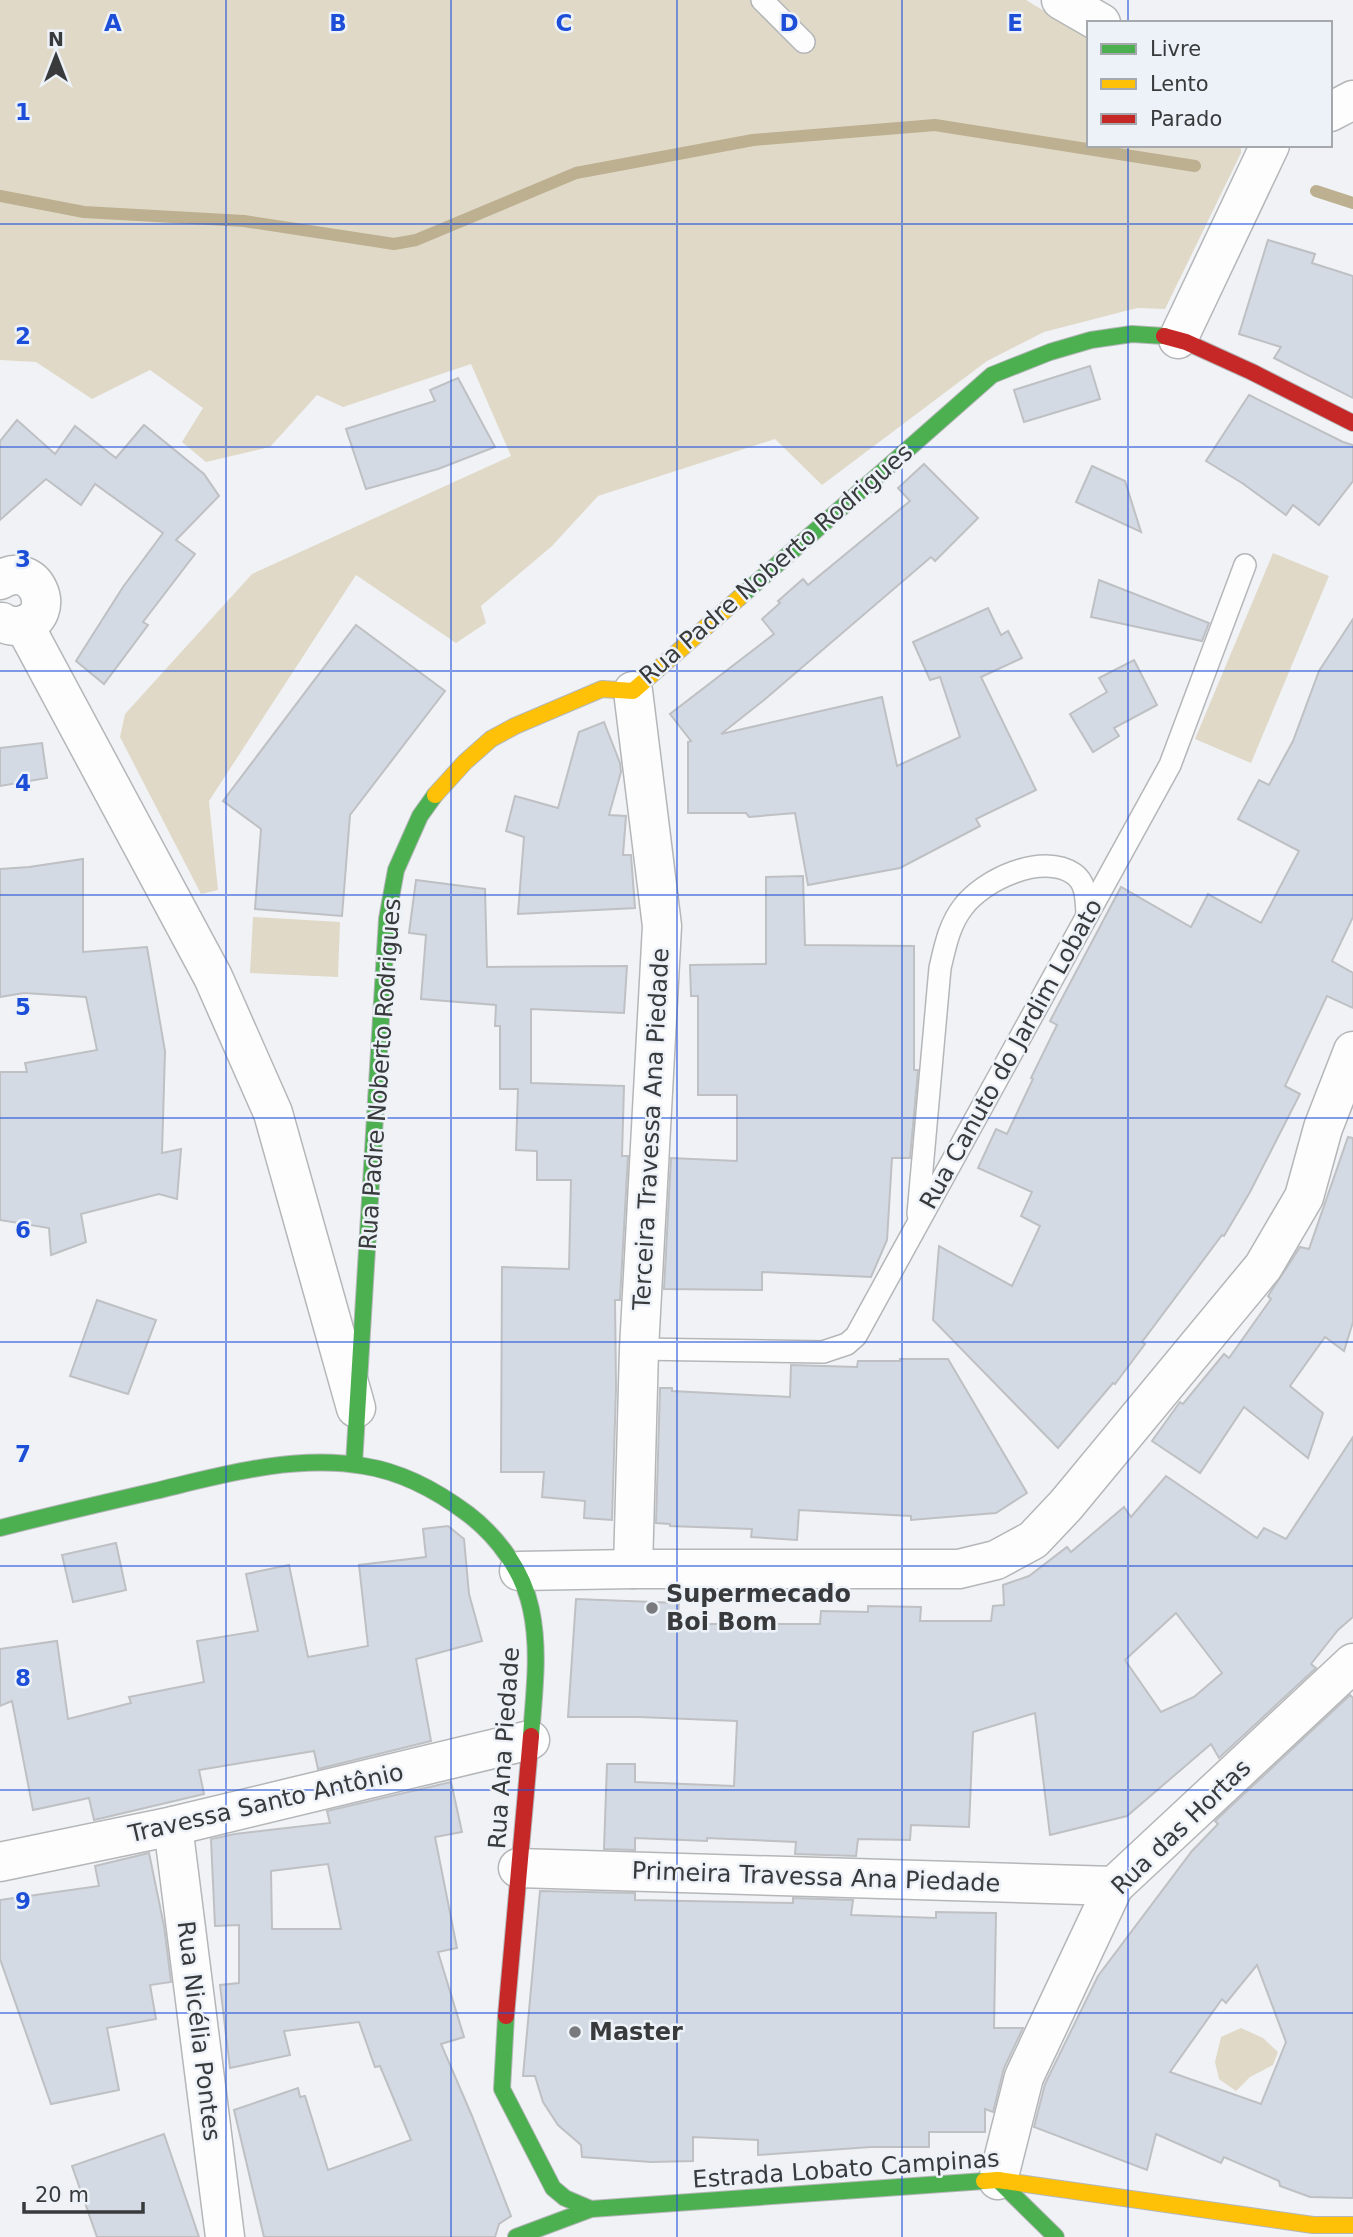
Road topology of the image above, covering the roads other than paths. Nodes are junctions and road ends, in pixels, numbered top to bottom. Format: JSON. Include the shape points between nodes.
{"nodes":[{"id":1,"x":762,"y":0,"type":"edge"},
{"id":2,"x":1061,"y":0,"type":"edge"},
{"id":3,"x":1098,"y":21,"type":"edge"},
{"id":4,"x":804,"y":43,"type":"dead end"},
{"id":5,"x":1353,"y":100,"type":"edge"},
{"id":6,"x":1332,"y":111,"type":"edge"},
{"id":7,"x":1269,"y":147,"type":"edge"},
{"id":8,"x":1178,"y":339,"type":"junction"},
{"id":9,"x":1353,"y":423,"type":"edge"},
{"id":10,"x":1245,"y":565,"type":"dead end"},
{"id":11,"x":0,"y":580,"type":"edge"},
{"id":12,"x":12,"y":623,"type":"edge"},
{"id":13,"x":633,"y":691,"type":"junction"},
{"id":14,"x":1087,"y":914,"type":"junction"},
{"id":15,"x":1353,"y":1051,"type":"edge"},
{"id":16,"x":917,"y":1223,"type":"junction"},
{"id":17,"x":639,"y":1349,"type":"junction"},
{"id":18,"x":357,"y":1412,"type":"junction"},
{"id":19,"x":354,"y":1464,"type":"junction"},
{"id":20,"x":0,"y":1528,"type":"edge"},
{"id":21,"x":633,"y":1569,"type":"junction"},
{"id":22,"x":519,"y":1571,"type":"junction"},
{"id":23,"x":1353,"y":1663,"type":"edge"},
{"id":24,"x":530,"y":1740,"type":"junction"},
{"id":25,"x":173,"y":1826,"type":"junction"},
{"id":26,"x":0,"y":1862,"type":"edge"},
{"id":27,"x":518,"y":1868,"type":"junction"},
{"id":28,"x":1114,"y":1886,"type":"junction"},
{"id":29,"x":998,"y":2180,"type":"junction"},
{"id":30,"x":591,"y":2209,"type":"junction"},
{"id":31,"x":1353,"y":2224,"type":"edge"},
{"id":32,"x":225,"y":2237,"type":"edge"},
{"id":33,"x":516,"y":2237,"type":"edge"},
{"id":34,"x":1056,"y":2237,"type":"edge"}],
"edges":[{"from":1,"to":4,"type":"lane"},
{"from":2,"to":3,"type":"street"},
{"from":5,"to":6,"type":"street"},
{"from":7,"to":8,"type":"street"},
{"from":8,"to":9,"type":"main road","name":"Rua Padre Noberto Rodrigues","via":[[1283,385]]},
{"from":8,"to":13,"type":"main road","name":"Rua Padre Noberto Rodrigues","via":[[1134,333],[1080,342],[992,375]]},
{"from":10,"to":14,"type":"lane","name":"Rua Canuto do Jardim Lobato","via":[[1170,765]]},
{"from":11,"to":12,"type":"street","name":"Rua Padre Noberto Rodrigues","via":[[22,576],[40,592],[40,608],[31,621]]},
{"from":12,"to":18,"type":"street","name":"Rua Padre Noberto Rodrigues","via":[[214,977],[273,1113]]},
{"from":13,"to":17,"type":"street","name":"Terceira Travessa Ana Piedade","via":[[662,926]]},
{"from":13,"to":18,"type":"main road","name":"Rua Padre Noberto Rodrigues","via":[[602,689],[491,740],[447,781],[419,816],[396,870],[387,919]]},
{"from":14,"to":16,"type":"lane","name":"Rua Canuto do Jardim Lobato"},
{"from":14,"to":16,"type":"lane","via":[[1084,888],[1075,874],[1029,868],[1004,875],[983,888],[963,907],[948,934],[940,968]]},
{"from":15,"to":21,"type":"street","via":[[1323,1128],[1304,1197],[1263,1267],[1033,1540],[996,1560],[959,1569]]},
{"from":16,"to":17,"type":"lane","name":"Rua Canuto do Jardim Lobato","via":[[864,1324],[847,1344],[823,1352]]},
{"from":17,"to":21,"type":"street","name":"Terceira Travessa Ana Piedade"},
{"from":18,"to":19,"type":"main road","name":"Rua Padre Noberto Rodrigues"},
{"from":19,"to":20,"type":"main road","name":"Rua Ana Piedade","via":[[284,1464],[206,1478]]},
{"from":19,"to":22,"type":"main road","name":"Rua Ana Piedade","via":[[424,1485],[462,1507]]},
{"from":21,"to":22,"type":"street"},
{"from":22,"to":24,"type":"main road","name":"Rua Ana Piedade","via":[[531,1604],[536,1640]]},
{"from":23,"to":28,"type":"street","name":"Rua das Hortas"},
{"from":24,"to":25,"type":"street","name":"Travessa Santo Antônio"},
{"from":24,"to":27,"type":"main road","name":"Rua Ana Piedade"},
{"from":25,"to":26,"type":"street","name":"Travessa Santo Antônio"},
{"from":25,"to":32,"type":"street","name":"Rua Nicélia Pontes"},
{"from":27,"to":28,"type":"street","name":"Primeira Travessa Ana Piedade"},
{"from":27,"to":30,"type":"main road","name":"Rua Ana Piedade","via":[[502,2088],[553,2188]]},
{"from":28,"to":29,"type":"street","name":"Rua das Hortas","via":[[1024,2077]]},
{"from":29,"to":30,"type":"main road","name":"Estrada Lobato Campinas"},
{"from":29,"to":31,"type":"main road","name":"Estrada Lobato Campinas","via":[[1313,2225]]},
{"from":29,"to":34,"type":"main road"},
{"from":30,"to":33,"type":"main road"}]}
